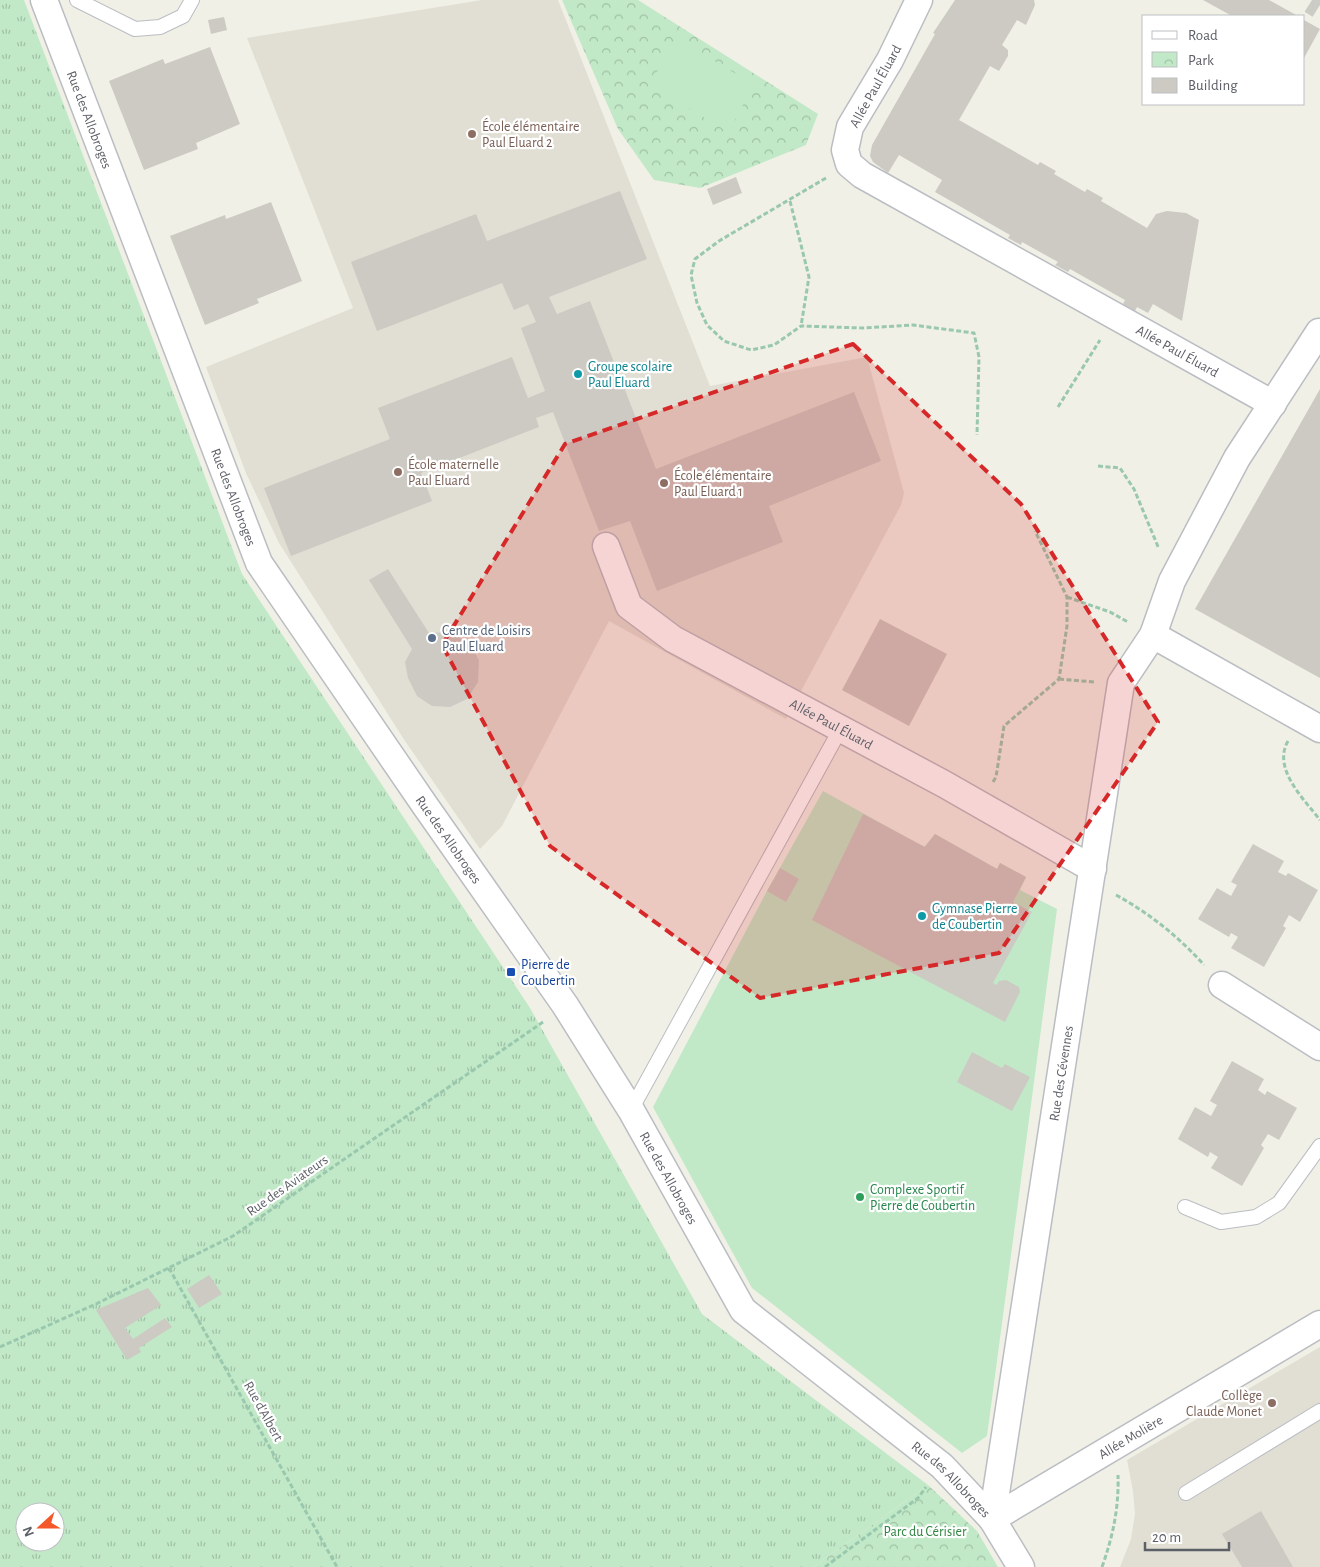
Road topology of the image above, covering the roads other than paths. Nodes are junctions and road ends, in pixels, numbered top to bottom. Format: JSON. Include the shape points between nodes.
{"nodes":[{"id":1,"x":44,"y":0,"type":"edge"},
{"id":2,"x":76,"y":0,"type":"edge"},
{"id":3,"x":192,"y":0,"type":"edge"},
{"id":4,"x":918,"y":0,"type":"edge"},
{"id":5,"x":1319,"y":332,"type":"edge"},
{"id":6,"x":1272,"y":404,"type":"junction"},
{"id":7,"x":606,"y":546,"type":"dead end"},
{"id":8,"x":1153,"y":635,"type":"junction"},
{"id":9,"x":1311,"y":724,"type":"edge"},
{"id":10,"x":841,"y":728,"type":"junction"},
{"id":11,"x":1093,"y":869,"type":"junction"},
{"id":12,"x":1222,"y":985,"type":"road end"},
{"id":13,"x":1320,"y":1047,"type":"edge"},
{"id":14,"x":631,"y":1110,"type":"junction"},
{"id":15,"x":1320,"y":1146,"type":"edge"},
{"id":16,"x":1185,"y":1207,"type":"dead end"},
{"id":17,"x":1320,"y":1324,"type":"edge"},
{"id":18,"x":1320,"y":1411,"type":"edge"},
{"id":19,"x":1186,"y":1493,"type":"dead end"},
{"id":20,"x":992,"y":1519,"type":"junction"},
{"id":21,"x":1021,"y":1567,"type":"edge"}],
"edges":[{"from":1,"to":14,"type":"street","name":"Rue des Allobroges","via":[[259,563],[566,1005]]},
{"from":2,"to":3,"type":"lane","via":[[136,29],[160,27],[183,16]]},
{"from":4,"to":6,"type":"street","name":"Allée Paul Éluard","via":[[890,60],[850,126],[845,150],[849,164],[862,176]]},
{"from":5,"to":6,"type":"street"},
{"from":6,"to":8,"type":"street","via":[[1237,458],[1172,581]]},
{"from":7,"to":10,"type":"street","name":"Allée Paul Éluard","via":[[629,606],[673,639]]},
{"from":8,"to":9,"type":"street"},
{"from":8,"to":11,"type":"street","name":"Rue des Cévennes","via":[[1120,683]]},
{"from":10,"to":11,"type":"street","name":"Allée Paul Éluard"},
{"from":10,"to":14,"type":"lane"},
{"from":11,"to":20,"type":"street","name":"Rue des Cévennes"},
{"from":12,"to":13,"type":"street"},
{"from":14,"to":20,"type":"street","name":"Rue des Allobroges","via":[[743,1310],[942,1466]]},
{"from":15,"to":16,"type":"lane","via":[[1279,1204],[1256,1217],[1221,1222]]},
{"from":17,"to":20,"type":"street","name":"Allée Molière"},
{"from":18,"to":19,"type":"lane"},
{"from":20,"to":21,"type":"street","name":"Rue des Allobroges"}]}
